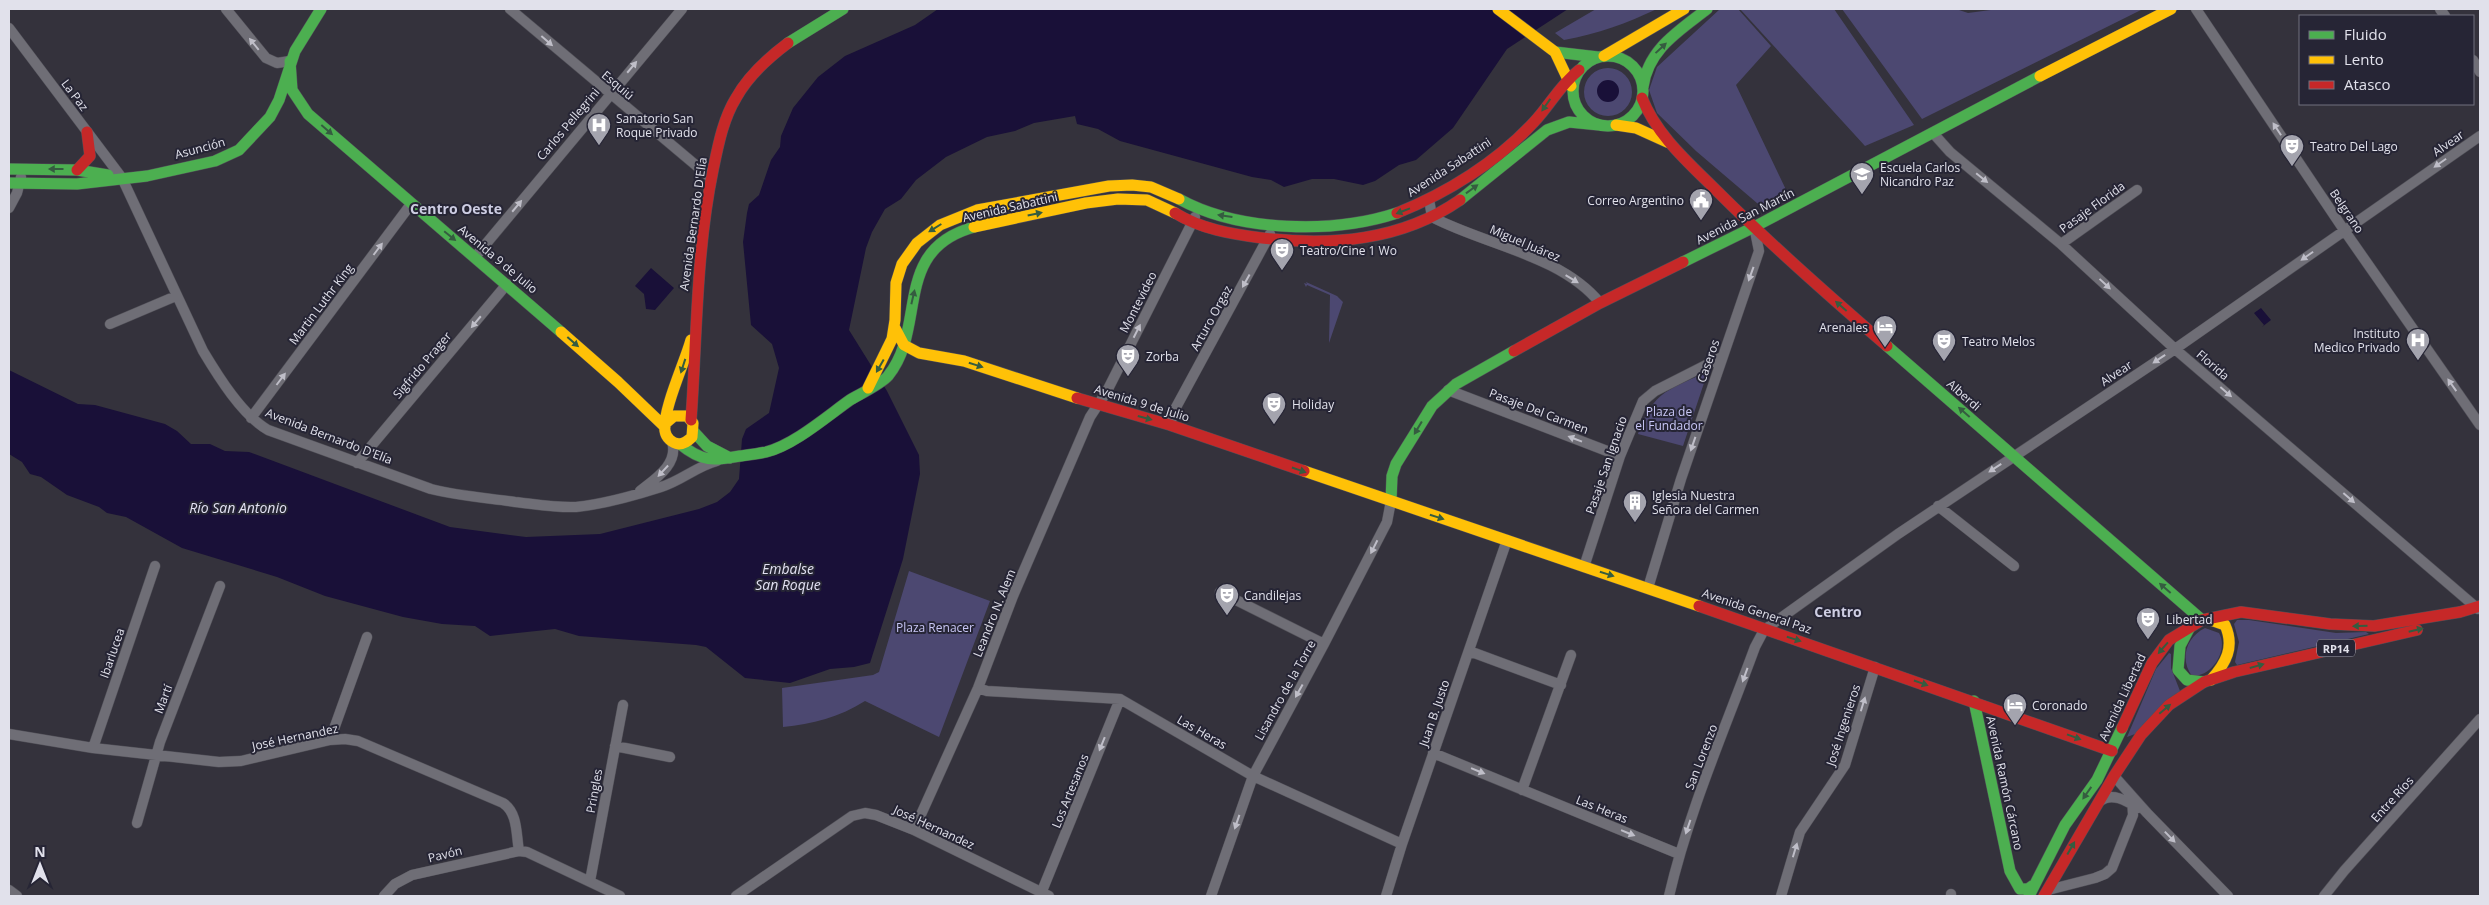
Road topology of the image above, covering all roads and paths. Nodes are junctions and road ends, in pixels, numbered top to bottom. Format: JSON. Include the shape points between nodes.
{"nodes":[{"id":1,"x":226,"y":9,"type":"edge"},
{"id":2,"x":321,"y":9,"type":"edge"},
{"id":3,"x":510,"y":9,"type":"edge"},
{"id":4,"x":682,"y":9,"type":"edge"},
{"id":5,"x":843,"y":9,"type":"edge"},
{"id":6,"x":1498,"y":9,"type":"edge"},
{"id":7,"x":1684,"y":9,"type":"edge"},
{"id":8,"x":1707,"y":9,"type":"edge"},
{"id":9,"x":2171,"y":9,"type":"edge"},
{"id":10,"x":2196,"y":9,"type":"edge"},
{"id":11,"x":9,"y":28,"type":"edge"},
{"id":12,"x":1555,"y":52,"type":"junction"},
{"id":13,"x":1601,"y":56,"type":"junction"},
{"id":14,"x":290,"y":61,"type":"junction"},
{"id":15,"x":1579,"y":70,"type":"junction"},
{"id":16,"x":1568,"y":78,"type":"junction"},
{"id":17,"x":1572,"y":90,"type":"junction"},
{"id":18,"x":610,"y":94,"type":"junction"},
{"id":19,"x":1642,"y":95,"type":"junction"},
{"id":20,"x":308,"y":114,"type":"junction"},
{"id":21,"x":270,"y":117,"type":"junction"},
{"id":22,"x":1599,"y":125,"type":"junction"},
{"id":23,"x":1616,"y":125,"type":"junction"},
{"id":24,"x":87,"y":132,"type":"junction"},
{"id":25,"x":1933,"y":133,"type":"junction"},
{"id":26,"x":2480,"y":136,"type":"edge"},
{"id":27,"x":1670,"y":144,"type":"junction"},
{"id":28,"x":14,"y":169,"type":"edge"},
{"id":29,"x":77,"y":170,"type":"junction"},
{"id":30,"x":122,"y":178,"type":"junction"},
{"id":31,"x":711,"y":178,"type":"junction"},
{"id":32,"x":9,"y":182,"type":"edge"},
{"id":33,"x":21,"y":183,"type":"junction"},
{"id":34,"x":2137,"y":190,"type":"dead end"},
{"id":35,"x":1430,"y":199,"type":"junction"},
{"id":36,"x":411,"y":204,"type":"junction"},
{"id":37,"x":9,"y":208,"type":"edge"},
{"id":38,"x":1199,"y":210,"type":"junction"},
{"id":39,"x":1432,"y":217,"type":"junction"},
{"id":40,"x":1192,"y":223,"type":"junction"},
{"id":41,"x":1273,"y":224,"type":"junction"},
{"id":42,"x":1754,"y":227,"type":"junction"},
{"id":43,"x":2344,"y":230,"type":"junction"},
{"id":44,"x":1269,"y":238,"type":"junction"},
{"id":45,"x":2062,"y":244,"type":"junction"},
{"id":46,"x":475,"y":257,"type":"junction"},
{"id":47,"x":507,"y":284,"type":"junction"},
{"id":48,"x":176,"y":296,"type":"junction"},
{"id":49,"x":1600,"y":303,"type":"junction"},
{"id":50,"x":695,"y":319,"type":"junction"},
{"id":51,"x":110,"y":324,"type":"dead end"},
{"id":52,"x":895,"y":328,"type":"junction"},
{"id":53,"x":904,"y":345,"type":"junction"},
{"id":54,"x":2175,"y":349,"type":"junction"},
{"id":55,"x":928,"y":355,"type":"junction"},
{"id":56,"x":1722,"y":357,"type":"junction"},
{"id":57,"x":873,"y":386,"type":"junction"},
{"id":58,"x":1448,"y":390,"type":"junction"},
{"id":59,"x":1098,"y":405,"type":"junction"},
{"id":60,"x":251,"y":418,"type":"junction"},
{"id":61,"x":691,"y":420,"type":"junction"},
{"id":62,"x":666,"y":425,"type":"junction"},
{"id":63,"x":1170,"y":425,"type":"junction"},
{"id":64,"x":2480,"y":425,"type":"edge"},
{"id":65,"x":693,"y":434,"type":"junction"},
{"id":66,"x":676,"y":443,"type":"junction"},
{"id":67,"x":692,"y":454,"type":"junction"},
{"id":68,"x":1620,"y":456,"type":"junction"},
{"id":69,"x":2014,"y":456,"type":"junction"},
{"id":70,"x":725,"y":459,"type":"junction"},
{"id":71,"x":357,"y":463,"type":"junction"},
{"id":72,"x":680,"y":480,"type":"junction"},
{"id":73,"x":638,"y":494,"type":"junction"},
{"id":74,"x":1391,"y":501,"type":"junction"},
{"id":75,"x":1938,"y":506,"type":"junction"},
{"id":76,"x":1507,"y":540,"type":"junction"},
{"id":77,"x":155,"y":566,"type":"dead end"},
{"id":78,"x":2014,"y":566,"type":"dead end"},
{"id":79,"x":1584,"y":567,"type":"junction"},
{"id":80,"x":220,"y":586,"type":"dead end"},
{"id":81,"x":1648,"y":588,"type":"junction"},
{"id":82,"x":1220,"y":592,"type":"dead end"},
{"id":83,"x":2479,"y":608,"type":"edge"},
{"id":84,"x":2460,"y":612,"type":"junction"},
{"id":85,"x":2202,"y":620,"type":"junction"},
{"id":86,"x":1764,"y":630,"type":"junction"},
{"id":87,"x":367,"y":637,"type":"dead end"},
{"id":88,"x":1324,"y":644,"type":"junction"},
{"id":89,"x":1469,"y":651,"type":"junction"},
{"id":90,"x":1571,"y":654,"type":"dead end"},
{"id":91,"x":1875,"y":667,"type":"junction"},
{"id":92,"x":2208,"y":681,"type":"junction"},
{"id":93,"x":1561,"y":685,"type":"junction"},
{"id":94,"x":978,"y":688,"type":"junction"},
{"id":95,"x":1120,"y":699,"type":"junction"},
{"id":96,"x":1974,"y":701,"type":"junction"},
{"id":97,"x":623,"y":705,"type":"dead end"},
{"id":98,"x":2480,"y":719,"type":"edge"},
{"id":99,"x":9,"y":734,"type":"edge"},
{"id":100,"x":2141,"y":734,"type":"junction"},
{"id":101,"x":330,"y":740,"type":"junction"},
{"id":102,"x":615,"y":746,"type":"junction"},
{"id":103,"x":93,"y":748,"type":"junction"},
{"id":104,"x":2112,"y":751,"type":"junction"},
{"id":105,"x":1433,"y":753,"type":"junction"},
{"id":106,"x":156,"y":755,"type":"junction"},
{"id":107,"x":670,"y":757,"type":"dead end"},
{"id":108,"x":1252,"y":776,"type":"junction"},
{"id":109,"x":2114,"y":776,"type":"junction"},
{"id":110,"x":1522,"y":790,"type":"junction"},
{"id":111,"x":2119,"y":798,"type":"junction"},
{"id":112,"x":2133,"y":801,"type":"junction"},
{"id":113,"x":2097,"y":804,"type":"junction"},
{"id":114,"x":137,"y":823,"type":"dead end"},
{"id":115,"x":2128,"y":826,"type":"junction"},
{"id":116,"x":914,"y":830,"type":"junction"},
{"id":117,"x":1402,"y":844,"type":"junction"},
{"id":118,"x":519,"y":850,"type":"junction"},
{"id":119,"x":1679,"y":854,"type":"junction"},
{"id":120,"x":2010,"y":871,"type":"junction"},
{"id":121,"x":590,"y":881,"type":"junction"},
{"id":122,"x":2035,"y":884,"type":"junction"},
{"id":123,"x":9,"y":890,"type":"edge"},
{"id":124,"x":2046,"y":893,"type":"edge"},
{"id":125,"x":1044,"y":895,"type":"edge"},
{"id":126,"x":16,"y":896,"type":"edge"},
{"id":127,"x":384,"y":896,"type":"edge"},
{"id":128,"x":620,"y":896,"type":"edge"},
{"id":129,"x":736,"y":896,"type":"edge"},
{"id":130,"x":1211,"y":896,"type":"edge"},
{"id":131,"x":1386,"y":896,"type":"edge"},
{"id":132,"x":1669,"y":896,"type":"edge"},
{"id":133,"x":1781,"y":896,"type":"edge"},
{"id":134,"x":2011,"y":896,"type":"edge"},
{"id":135,"x":2028,"y":896,"type":"edge"},
{"id":136,"x":2228,"y":896,"type":"edge"},
{"id":137,"x":2324,"y":896,"type":"edge"}],
"edges":[{"from":14,"to":1,"type":"street","one_way":true,"via":[[277,64],[266,58]]},
{"from":2,"to":14,"type":"main road","name":"Asunción"},
{"from":3,"to":18,"type":"street","name":"Esquiú","one_way":true},
{"from":18,"to":4,"type":"street","name":"Carlos Pellegrini","one_way":true},
{"from":5,"to":31,"type":"main road","name":"Avenida Bernardo D'Elía","via":[[792,38],[746,84],[734,101],[725,123]]},
{"from":6,"to":12,"type":"main road"},
{"from":7,"to":13,"type":"main road"},
{"from":19,"to":8,"type":"main road","one_way":true,"via":[[1648,62]]},
{"from":9,"to":25,"type":"main road","name":"Avenida San Martín"},
{"from":43,"to":10,"type":"street","name":"Belgrano","one_way":true},
{"from":11,"to":24,"type":"street","name":"La Paz"},
{"from":12,"to":13,"type":"main road"},
{"from":12,"to":16,"type":"main road"},
{"from":13,"to":15,"type":"main road"},
{"from":13,"to":19,"type":"main road","via":[[1621,58],[1634,68],[1642,83]]},
{"from":14,"to":20,"type":"main road","name":"Avenida 9 de Julio","via":[[291,90],[296,102]]},
{"from":14,"to":21,"type":"main road","name":"Asunción","via":[[279,100]]},
{"from":15,"to":16,"type":"main road","name":"Avenida Sabattini"},
{"from":15,"to":17,"type":"main road"},
{"from":16,"to":17,"type":"main road"},
{"from":16,"to":35,"type":"main road","name":"Avenida Sabattini","one_way":true,"via":[[1519,137]]},
{"from":17,"to":22,"type":"main road","via":[[1582,115]]},
{"from":18,"to":31,"type":"street","name":"Esquiú"},
{"from":46,"to":18,"type":"street","name":"Carlos Pellegrini","one_way":true},
{"from":19,"to":23,"type":"main road","via":[[1633,115]]},
{"from":19,"to":27,"type":"main road","name":"Alberdi","via":[[1649,116]]},
{"from":20,"to":21,"type":"main road","via":[[289,110]]},
{"from":20,"to":36,"type":"main road","name":"Avenida 9 de Julio","one_way":true},
{"from":21,"to":30,"type":"main road","name":"Asunción","via":[[250,140],[230,155],[147,176]]},
{"from":22,"to":23,"type":"main road"},
{"from":39,"to":22,"type":"main road","name":"Avenida Sabattini","one_way":true,"via":[[1552,127],[1585,120]]},
{"from":23,"to":27,"type":"main road","name":"Alberdi","via":[[1636,128]]},
{"from":24,"to":29,"type":"main road","via":[[90,156]]},
{"from":24,"to":30,"type":"street","name":"La Paz"},
{"from":25,"to":42,"type":"main road","name":"Avenida San Martín"},
{"from":25,"to":45,"type":"street","name":"Florida","one_way":true,"via":[[1950,152]]},
{"from":26,"to":43,"type":"street","name":"Alvear","one_way":true},
{"from":27,"to":42,"type":"main road","name":"Alberdi"},
{"from":29,"to":28,"type":"main road","name":"Asunción","one_way":true},
{"from":28,"to":33,"type":"street"},
{"from":29,"to":30,"type":"main road","name":"Asunción"},
{"from":30,"to":33,"type":"main road","name":"Asunción","via":[[77,184]]},
{"from":30,"to":48,"type":"street","name":"Avenida Bernardo D'Elía"},
{"from":31,"to":50,"type":"main road","name":"Avenida Bernardo D'Elía"},
{"from":32,"to":33,"type":"main road","name":"Asunción"},
{"from":33,"to":37,"type":"street"},
{"from":34,"to":45,"type":"street","name":"Pasaje Florida"},
{"from":35,"to":39,"type":"street"},
{"from":35,"to":41,"type":"main road","name":"Avenida Sabattini","one_way":true,"via":[[1375,220],[1344,225]]},
{"from":36,"to":46,"type":"main road","name":"Avenida 9 de Julio","one_way":true},
{"from":60,"to":36,"type":"street","name":"Martin Luthr King","one_way":true},
{"from":38,"to":40,"type":"street","name":"Montevideo"},
{"from":41,"to":38,"type":"main road","name":"Avenida Sabattini","one_way":true},
{"from":38,"to":52,"type":"main road","name":"Avenida Sabattini","one_way":true,"via":[[1155,188],[1130,185],[954,217],[927,233],[898,270],[894,288]]},
{"from":39,"to":44,"type":"main road","name":"Avenida Sabattini","via":[[1350,240]]},
{"from":39,"to":49,"type":"street","name":"Miguel Juárez","one_way":true,"via":[[1455,229],[1511,248],[1558,271],[1589,289]]},
{"from":40,"to":44,"type":"main road","name":"Avenida Sabattini"},
{"from":53,"to":40,"type":"main road","name":"Avenida Sabattini","one_way":true,"via":[[912,300],[924,263],[938,244],[960,231],[1129,198],[1159,203]]},
{"from":59,"to":40,"type":"street","name":"Montevideo","one_way":true},
{"from":41,"to":44,"type":"street","name":"Arturo Orgaz"},
{"from":42,"to":49,"type":"main road","name":"Avenida San Martín"},
{"from":42,"to":56,"type":"street","name":"Caseros","one_way":true,"via":[[1760,251]]},
{"from":69,"to":42,"type":"main road","name":"Alberdi","one_way":true},
{"from":43,"to":54,"type":"street","name":"Alvear","one_way":true},
{"from":64,"to":43,"type":"street","name":"Belgrano","one_way":true},
{"from":44,"to":63,"type":"street","name":"Arturo Orgaz","one_way":true,"via":[[1174,411]]},
{"from":45,"to":54,"type":"street","name":"Florida","one_way":true},
{"from":46,"to":47,"type":"main road","name":"Avenida 9 de Julio"},
{"from":47,"to":62,"type":"main road","name":"Avenida 9 de Julio","one_way":true},
{"from":47,"to":71,"type":"street","name":"Sigfrido Prager","one_way":true},
{"from":48,"to":51,"type":"street"},
{"from":48,"to":60,"type":"street","name":"Avenida Bernardo D'Elía","via":[[214,369]]},
{"from":49,"to":58,"type":"main road","name":"Avenida San Martín"},
{"from":50,"to":61,"type":"main road","name":"Avenida Bernardo D'Elía","via":[[697,351]]},
{"from":50,"to":62,"type":"main road","name":"Avenida Bernardo D'Elía","one_way":true},
{"from":52,"to":53,"type":"main road"},
{"from":52,"to":57,"type":"main road","name":"Avenida Sabattini","one_way":true},
{"from":53,"to":55,"type":"main road","name":"Avenida 9 de Julio"},
{"from":53,"to":57,"type":"main road","name":"Avenida Sabattini","via":[[894,369]]},
{"from":54,"to":69,"type":"street","name":"Alvear","one_way":true},
{"from":54,"to":83,"type":"street","name":"Florida","one_way":true},
{"from":55,"to":57,"type":"main road","via":[[914,359]]},
{"from":55,"to":59,"type":"main road","name":"Avenida 9 de Julio","one_way":true,"via":[[972,364]]},
{"from":56,"to":68,"type":"street","name":"Pasaje San Ignacio","via":[[1655,391],[1643,401]]},
{"from":56,"to":81,"type":"street","name":"Caseros","one_way":true},
{"from":57,"to":70,"type":"main road","via":[[776,449]]},
{"from":68,"to":58,"type":"street","name":"Pasaje Del Carmen","one_way":true},
{"from":58,"to":74,"type":"main road","name":"Avenida San Martín","one_way":true,"via":[[1432,406],[1396,464]]},
{"from":59,"to":63,"type":"main road","name":"Avenida 9 de Julio","one_way":true},
{"from":59,"to":94,"type":"street","name":"Leandro N. Alem","via":[[1013,596]]},
{"from":60,"to":71,"type":"street","name":"Avenida Bernardo D'Elía","via":[[268,430]]},
{"from":61,"to":62,"type":"main road","via":[[678,415]]},
{"from":61,"to":65,"type":"main road"},
{"from":62,"to":66,"type":"main road","via":[[667,436]]},
{"from":63,"to":74,"type":"main road","name":"Avenida 9 de Julio","one_way":true},
{"from":65,"to":66,"type":"main road"},
{"from":65,"to":67,"type":"street"},
{"from":65,"to":70,"type":"main road"},
{"from":66,"to":67,"type":"main road"},
{"from":66,"to":73,"type":"street","name":"Avenida Bernardo D'Elía","one_way":true,"via":[[668,467]]},
{"from":67,"to":70,"type":"main road","via":[[707,460]]},
{"from":67,"to":72,"type":"street","via":[[689,467]]},
{"from":68,"to":79,"type":"street","name":"Pasaje San Ignacio"},
{"from":69,"to":75,"type":"street","name":"Alvear","one_way":true},
{"from":85,"to":69,"type":"main road","name":"Alberdi","one_way":true},
{"from":70,"to":72,"type":"street","name":"Avenida Bernardo D'Elía","via":[[698,468]]},
{"from":71,"to":73,"type":"street","name":"Avenida Bernardo D'Elía","via":[[452,494],[547,506],[574,507]]},
{"from":72,"to":73,"type":"street","name":"Avenida Bernardo D'Elía"},
{"from":74,"to":76,"type":"main road","name":"Avenida General Paz","one_way":true},
{"from":74,"to":88,"type":"street","name":"Lisandro de la Torre","one_way":true,"via":[[1386,522]]},
{"from":75,"to":78,"type":"street"},
{"from":75,"to":86,"type":"street","name":"Alvear"},
{"from":76,"to":79,"type":"main road","name":"Avenida General Paz"},
{"from":76,"to":89,"type":"street","name":"Juan B. Justo"},
{"from":77,"to":103,"type":"street","name":"Ibarlucea"},
{"from":79,"to":81,"type":"main road","name":"Avenida General Paz","one_way":true},
{"from":80,"to":106,"type":"street","name":"Martí"},
{"from":81,"to":86,"type":"main road","name":"Avenida General Paz"},
{"from":82,"to":88,"type":"street"},
{"from":83,"to":84,"type":"main road","name":"Avenida Libertad","number":"RP14"},
{"from":84,"to":85,"type":"main road","name":"Avenida Libertad","number":"RP14","one_way":true,"via":[[2374,626],[2330,624],[2241,612]]},
{"from":92,"to":84,"type":"main road","name":"Avenida Libertad","number":"RP14","one_way":true,"via":[[2268,663],[2443,624]]},
{"from":85,"to":92,"type":"main road","number":"RP14","via":[[2225,625],[2230,642],[2225,663]]},
{"from":85,"to":92,"type":"main road","via":[[2188,628],[2177,665],[2187,680]]},
{"from":85,"to":104,"type":"main road","name":"Avenida Libertad","number":"RP14","one_way":true,"via":[[2175,636],[2158,654]]},
{"from":86,"to":91,"type":"main road","name":"Avenida General Paz","one_way":true},
{"from":86,"to":119,"type":"street","name":"San Lorenzo","one_way":true,"via":[[1702,786]]},
{"from":87,"to":101,"type":"street"},
{"from":88,"to":108,"type":"street","name":"Lisandro de la Torre","one_way":true},
{"from":89,"to":93,"type":"street"},
{"from":89,"to":105,"type":"street","name":"Juan B. Justo"},
{"from":90,"to":93,"type":"street"},
{"from":91,"to":96,"type":"main road","name":"Avenida General Paz","one_way":true},
{"from":133,"to":91,"type":"street","name":"José Ingenieros","one_way":true,"via":[[1800,832],[1845,765]]},
{"from":100,"to":92,"type":"main road","name":"Avenida Libertad","number":"RP14","one_way":true,"via":[[2170,705]]},
{"from":93,"to":110,"type":"street"},
{"from":94,"to":95,"type":"street","name":"Las Heras"},
{"from":94,"to":116,"type":"street","name":"Leandro N. Alem"},
{"from":95,"to":108,"type":"street","name":"Las Heras"},
{"from":95,"to":125,"type":"street","name":"Los Artesanos","one_way":true},
{"from":96,"to":104,"type":"main road","name":"Avenida General Paz","one_way":true},
{"from":96,"to":120,"type":"main road","name":"Avenida Ramón Cárcano"},
{"from":97,"to":102,"type":"street","name":"Pringles"},
{"from":98,"to":137,"type":"street","name":"Entre Ríos"},
{"from":99,"to":103,"type":"street","name":"José Hernandez"},
{"from":100,"to":104,"type":"main road","via":[[2123,752]]},
{"from":100,"to":109,"type":"main road","name":"Avenida Libertad","number":"RP14"},
{"from":101,"to":106,"type":"street","name":"José Hernandez","via":[[230,762]]},
{"from":101,"to":118,"type":"street","name":"José Hernandez","via":[[358,741],[510,808]]},
{"from":102,"to":107,"type":"street"},
{"from":102,"to":121,"type":"street","name":"Pringles"},
{"from":103,"to":106,"type":"street","name":"José Hernandez"},
{"from":104,"to":109,"type":"main road"},
{"from":104,"to":122,"type":"main road","name":"Avenida Libertad","number":"RP14","one_way":true,"via":[[2065,825]]},
{"from":105,"to":110,"type":"street","name":"Las Heras","one_way":true},
{"from":105,"to":117,"type":"street","name":"Juan B. Justo"},
{"from":106,"to":114,"type":"street","name":"Martí"},
{"from":108,"to":117,"type":"street","name":"Las Heras"},
{"from":108,"to":130,"type":"street","name":"Lisandro de la Torre","one_way":true},
{"from":109,"to":112,"type":"street"},
{"from":109,"to":113,"type":"main road","name":"Avenida Libertad","number":"RP14"},
{"from":110,"to":119,"type":"street","name":"Las Heras","one_way":true},
{"from":111,"to":112,"type":"street"},
{"from":111,"to":113,"type":"street","via":[[2110,796]]},
{"from":111,"to":115,"type":"street","via":[[2128,808]]},
{"from":112,"to":115,"type":"street","via":[[2133,815]]},
{"from":112,"to":136,"type":"street","one_way":true},
{"from":124,"to":113,"type":"main road","name":"Avenida Libertad","number":"RP14","one_way":true},
{"from":115,"to":124,"type":"street","via":[[2112,868],[2105,874]]},
{"from":116,"to":125,"type":"street","name":"José Hernandez"},
{"from":116,"to":129,"type":"street","name":"José Hernandez","via":[[876,815],[852,816]]},
{"from":117,"to":131,"type":"street","name":"Juan B. Justo"},
{"from":118,"to":121,"type":"street"},
{"from":118,"to":127,"type":"street","name":"Pavón","via":[[412,875],[395,884]]},
{"from":119,"to":132,"type":"street","name":"San Lorenzo"},
{"from":120,"to":122,"type":"main road","name":"Avenida Ramón Cárcano","via":[[2014,884],[2020,889],[2028,889]]},
{"from":120,"to":134,"type":"main road","name":"Avenida Ramón Cárcano"},
{"from":121,"to":128,"type":"street"},
{"from":122,"to":135,"type":"main road","name":"Avenida Libertad","number":"RP14"},
{"from":123,"to":126,"type":"street"}]}
